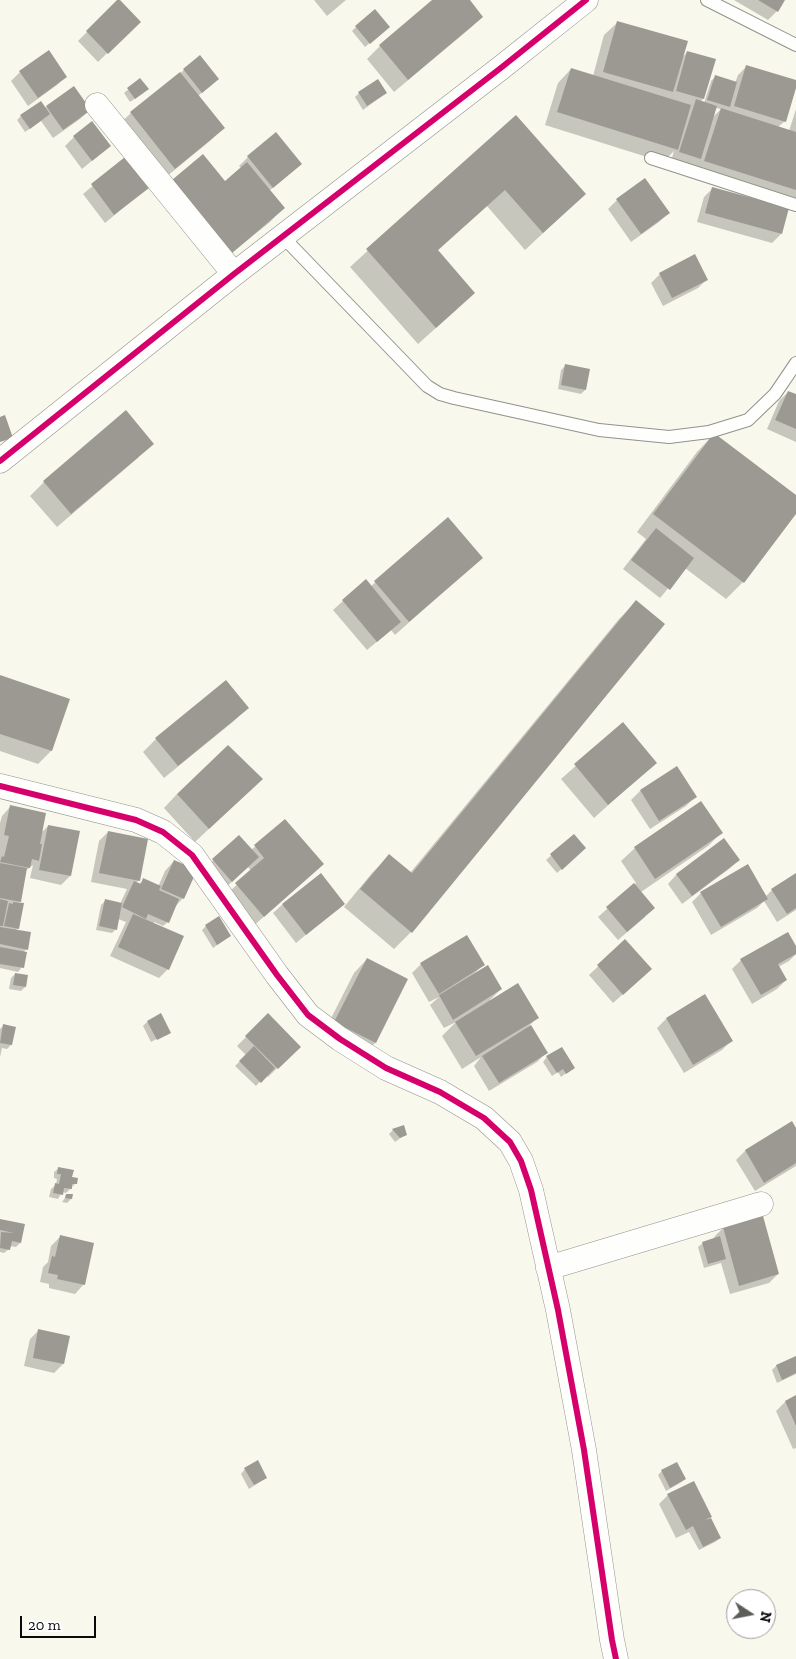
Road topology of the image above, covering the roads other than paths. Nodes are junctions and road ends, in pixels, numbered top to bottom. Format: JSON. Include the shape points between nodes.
{"nodes":[{"id":1,"x":586,"y":0,"type":"edge"},
{"id":2,"x":707,"y":0,"type":"edge"},
{"id":3,"x":796,"y":45,"type":"edge"},
{"id":4,"x":97,"y":105,"type":"dead end"},
{"id":5,"x":651,"y":158,"type":"dead end"},
{"id":6,"x":796,"y":205,"type":"edge"},
{"id":7,"x":284,"y":238,"type":"junction"},
{"id":8,"x":234,"y":274,"type":"junction"},
{"id":9,"x":796,"y":363,"type":"edge"},
{"id":10,"x":0,"y":461,"type":"edge"},
{"id":11,"x":0,"y":786,"type":"edge"},
{"id":12,"x":761,"y":1204,"type":"dead end"},
{"id":13,"x":548,"y":1268,"type":"junction"},
{"id":14,"x":616,"y":1659,"type":"edge"}],
"edges":[{"from":1,"to":7,"type":"street"},
{"from":2,"to":3,"type":"lane"},
{"from":4,"to":8,"type":"street"},
{"from":5,"to":6,"type":"lane"},
{"from":7,"to":8,"type":"street"},
{"from":7,"to":9,"type":"lane","via":[[427,386],[454,398],[599,430],[669,437],[709,432],[748,420],[775,394]]},
{"from":8,"to":10,"type":"street"},
{"from":11,"to":13,"type":"street","via":[[136,820],[163,832],[192,855],[308,1015],[386,1068],[440,1092],[484,1118],[510,1142],[531,1190]]},
{"from":12,"to":13,"type":"street"},
{"from":13,"to":14,"type":"street","via":[[584,1450]]}]}
